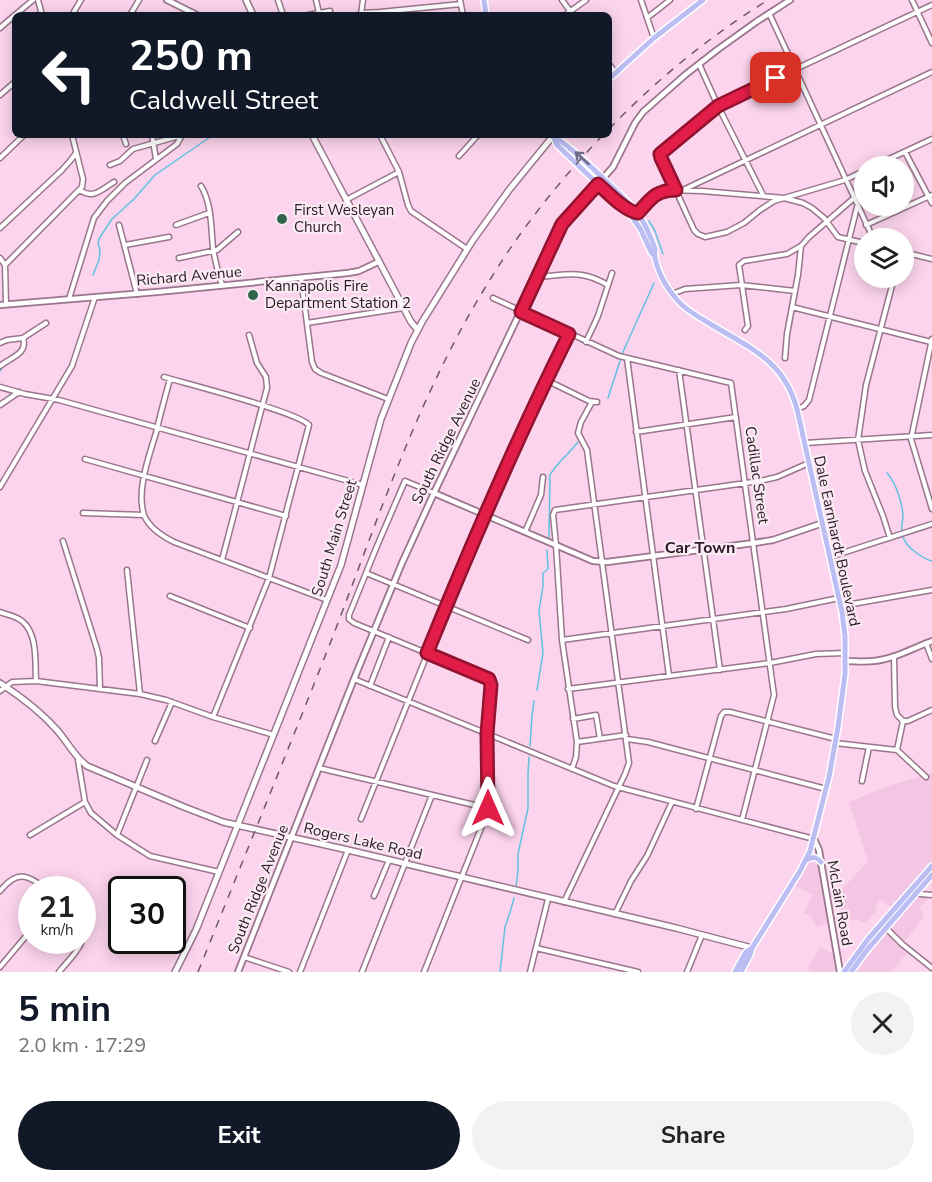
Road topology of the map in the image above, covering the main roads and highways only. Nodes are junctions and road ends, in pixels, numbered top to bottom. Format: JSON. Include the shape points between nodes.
{"nodes":[{"id":1,"x":703,"y":0,"type":"edge"},
{"id":2,"x":612,"y":76,"type":"edge"},
{"id":3,"x":314,"y":138,"type":"edge"},
{"id":4,"x":551,"y":138,"type":"edge"},
{"id":5,"x":554,"y":138,"type":"edge"},
{"id":6,"x":558,"y":138,"type":"edge"},
{"id":7,"x":618,"y":202,"type":"junction"},
{"id":8,"x":638,"y":213,"type":"junction"},
{"id":9,"x":654,"y":255,"type":"junction"},
{"id":10,"x":418,"y":330,"type":"junction"},
{"id":11,"x":3,"y":685,"type":"edge"},
{"id":12,"x":238,"y":825,"type":"junction"},
{"id":13,"x":806,"y":860,"type":"junction"},
{"id":14,"x":821,"y":862,"type":"road end"},
{"id":15,"x":932,"y":866,"type":"edge"},
{"id":16,"x":932,"y":875,"type":"edge"},
{"id":17,"x":915,"y":890,"type":"junction"},
{"id":18,"x":752,"y":948,"type":"junction"},
{"id":19,"x":175,"y":972,"type":"edge"},
{"id":20,"x":735,"y":972,"type":"edge"},
{"id":21,"x":741,"y":972,"type":"edge"},
{"id":22,"x":842,"y":972,"type":"edge"},
{"id":23,"x":851,"y":972,"type":"edge"}],
"edges":[{"from":1,"to":2,"type":"main road"},
{"from":3,"to":10,"type":"main road"},
{"from":4,"to":10,"type":"main road","name":"South Main Street","via":[[467,249]]},
{"from":5,"to":7,"type":"main road","name":"Dale Earnhardt Boulevard"},
{"from":8,"to":6,"type":"main road","name":"Dale Earnhardt Boulevard","one_way":true},
{"from":7,"to":8,"type":"main road"},
{"from":7,"to":9,"type":"main road","name":"Dale Earnhardt Boulevard","via":[[641,230]]},
{"from":8,"to":9,"type":"main road","name":"Dale Earnhardt Boulevard"},
{"from":9,"to":13,"type":"main road","name":"Dale Earnhardt Boulevard","via":[[672,294],[688,310],[773,365],[788,384],[797,409],[841,606],[845,653],[826,789]]},
{"from":10,"to":12,"type":"main road","name":"South Main Street","via":[[388,399],[328,601]]},
{"from":11,"to":12,"type":"main road","name":"Rogers Lake Road","via":[[48,720],[87,766],[216,820]]},
{"from":12,"to":18,"type":"main road","name":"Rogers Lake Road"},
{"from":12,"to":19,"type":"main road","name":"South Main Street"},
{"from":13,"to":14,"type":"main road","via":[[813,857]]},
{"from":13,"to":18,"type":"main road","name":"Dale Earnhardt Boulevard"},
{"from":15,"to":17,"type":"main road"},
{"from":16,"to":17,"type":"main road"},
{"from":17,"to":22,"type":"main road"},
{"from":17,"to":23,"type":"main road"},
{"from":18,"to":20,"type":"main road","name":"Dale Earnhardt Boulevard"},
{"from":18,"to":21,"type":"main road","name":"Dale Earnhardt Boulevard"}]}
